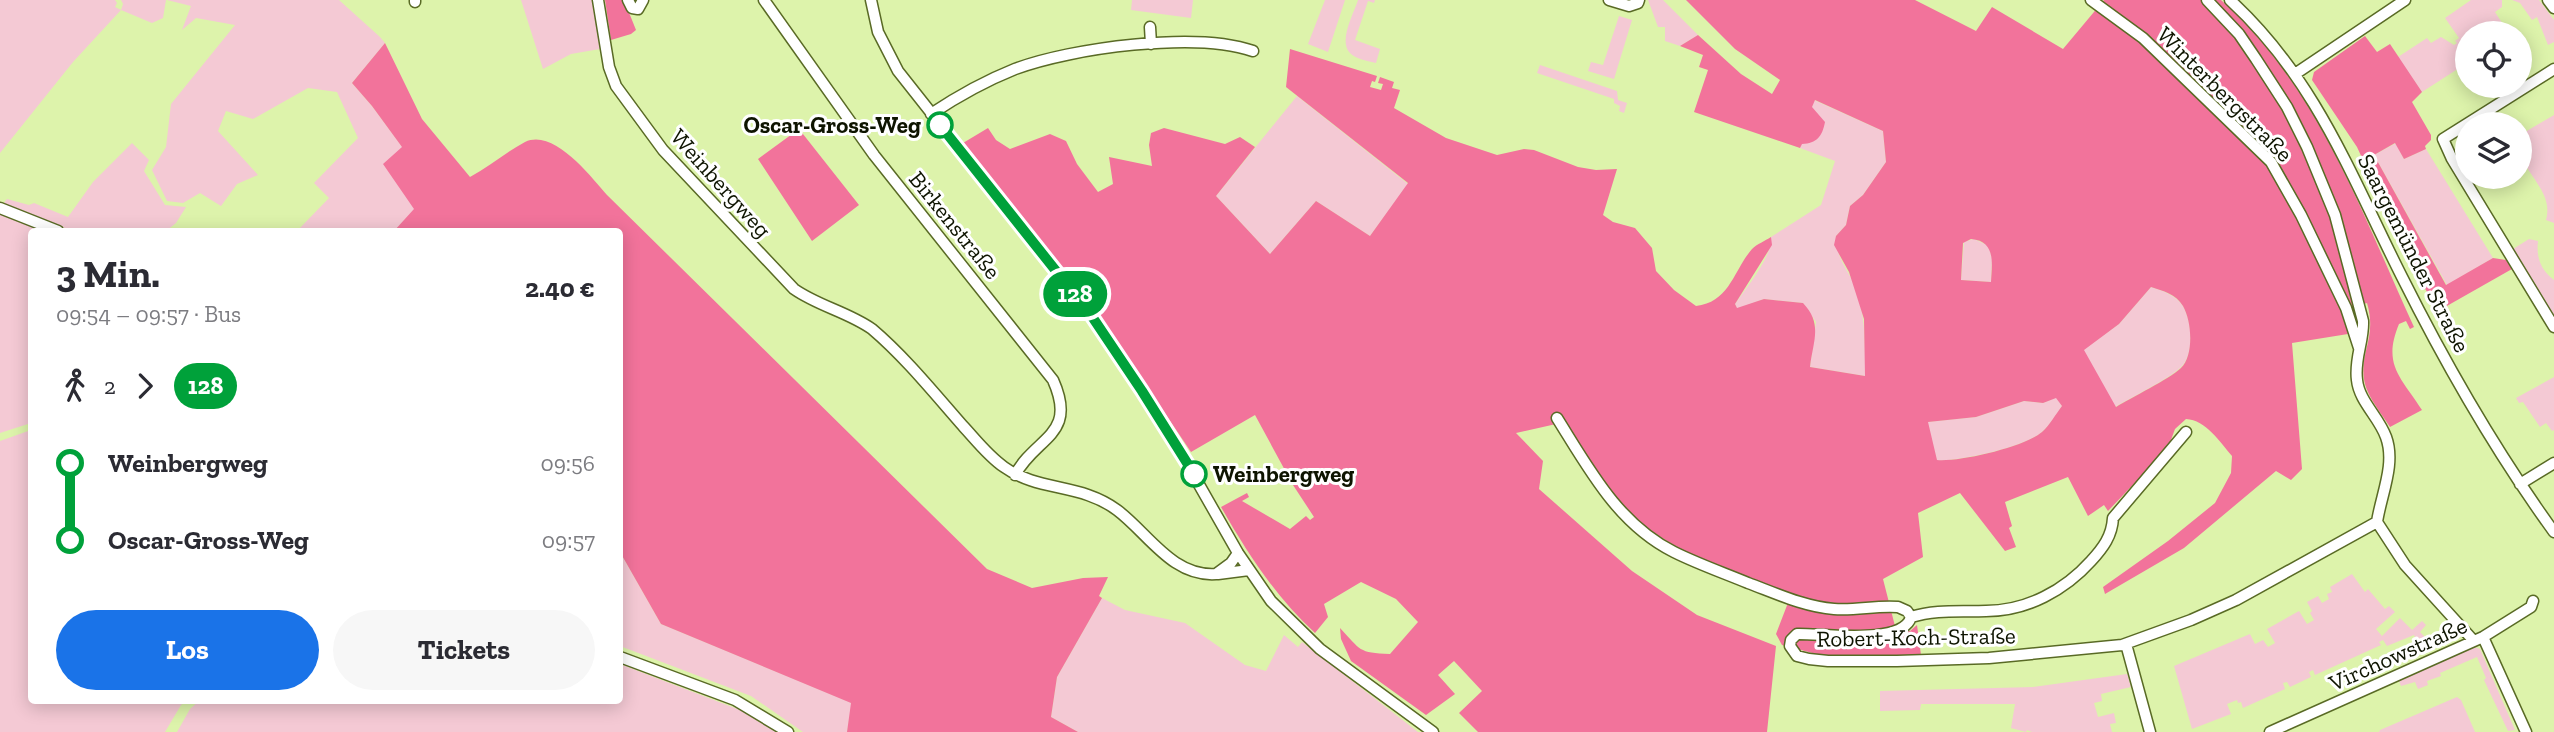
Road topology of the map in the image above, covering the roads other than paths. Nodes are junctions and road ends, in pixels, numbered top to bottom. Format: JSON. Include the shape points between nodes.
{"nodes":[{"id":1,"x":598,"y":0,"type":"edge"},
{"id":2,"x":628,"y":0,"type":"edge"},
{"id":3,"x":643,"y":0,"type":"edge"},
{"id":4,"x":764,"y":0,"type":"edge"},
{"id":5,"x":871,"y":0,"type":"edge"},
{"id":6,"x":1609,"y":0,"type":"edge"},
{"id":7,"x":1639,"y":0,"type":"edge"},
{"id":8,"x":2091,"y":0,"type":"edge"},
{"id":9,"x":2207,"y":0,"type":"edge"},
{"id":10,"x":2231,"y":0,"type":"edge"},
{"id":11,"x":2405,"y":0,"type":"edge"},
{"id":12,"x":2548,"y":0,"type":"edge"},
{"id":13,"x":2554,"y":8,"type":"edge"},
{"id":14,"x":1150,"y":27,"type":"dead end"},
{"id":15,"x":1151,"y":44,"type":"junction"},
{"id":16,"x":1253,"y":51,"type":"dead end"},
{"id":17,"x":2554,"y":69,"type":"edge"},
{"id":18,"x":2295,"y":74,"type":"junction"},
{"id":19,"x":930,"y":114,"type":"junction"},
{"id":20,"x":0,"y":208,"type":"edge"},
{"id":21,"x":50,"y":228,"type":"edge"},
{"id":22,"x":2554,"y":327,"type":"edge"},
{"id":23,"x":2359,"y":349,"type":"junction"},
{"id":24,"x":1557,"y":418,"type":"dead end"},
{"id":25,"x":2186,"y":432,"type":"dead end"},
{"id":26,"x":2554,"y":463,"type":"edge"},
{"id":27,"x":1015,"y":475,"type":"junction"},
{"id":28,"x":2519,"y":484,"type":"junction"},
{"id":29,"x":2377,"y":522,"type":"junction"},
{"id":30,"x":2554,"y":532,"type":"edge"},
{"id":31,"x":1238,"y":553,"type":"junction"},
{"id":32,"x":1249,"y":570,"type":"junction"},
{"id":33,"x":1216,"y":574,"type":"junction"},
{"id":34,"x":2533,"y":601,"type":"dead end"},
{"id":35,"x":1910,"y":617,"type":"junction"},
{"id":36,"x":2478,"y":638,"type":"junction"},
{"id":37,"x":2126,"y":644,"type":"junction"},
{"id":38,"x":623,"y":658,"type":"edge"},
{"id":39,"x":788,"y":732,"type":"edge"},
{"id":40,"x":1433,"y":732,"type":"edge"},
{"id":41,"x":2150,"y":732,"type":"edge"},
{"id":42,"x":2270,"y":732,"type":"edge"},
{"id":43,"x":2526,"y":732,"type":"edge"}],
"edges":[{"from":1,"to":27,"type":"street","name":"Weinbergweg","via":[[611,76],[663,150],[794,289],[872,329],[990,456]]},
{"from":2,"to":3,"type":"street","via":[[638,9]]},
{"from":4,"to":27,"type":"street","name":"Birkenstraße","via":[[874,155],[1052,380],[1060,401],[1058,422],[1048,440]]},
{"from":5,"to":19,"type":"street","via":[[889,57]]},
{"from":6,"to":7,"type":"street","via":[[1629,6]]},
{"from":8,"to":23,"type":"street","name":"Winterbergstraße","via":[[2144,38],[2271,162],[2346,308]]},
{"from":9,"to":23,"type":"street","via":[[2239,34],[2276,88],[2320,176],[2360,305],[2364,331]]},
{"from":10,"to":18,"type":"street","name":"Saargemünder Straße"},
{"from":11,"to":18,"type":"street"},
{"from":12,"to":13,"type":"street"},
{"from":14,"to":15,"type":"street"},
{"from":15,"to":16,"type":"street","via":[[1223,44]]},
{"from":15,"to":19,"type":"street","via":[[1017,69]]},
{"from":17,"to":22,"type":"street","via":[[2443,139]]},
{"from":18,"to":28,"type":"street","name":"Saargemünder Straße","via":[[2340,147],[2422,318]]},
{"from":19,"to":31,"type":"street","via":[[1057,270],[1112,346],[1176,444]]},
{"from":20,"to":21,"type":"street"},
{"from":23,"to":29,"type":"street","via":[[2357,383],[2389,447]]},
{"from":24,"to":35,"type":"street","name":"Robert-Koch-Straße","via":[[1617,507],[1674,552],[1814,606],[1837,610],[1898,607]]},
{"from":25,"to":35,"type":"street","via":[[2113,519],[2101,550],[2071,581],[2034,602],[2003,610],[1944,610]]},
{"from":26,"to":28,"type":"street"},
{"from":27,"to":33,"type":"street","name":"Weinbergweg","via":[[1093,496],[1119,511],[1178,564]]},
{"from":28,"to":30,"type":"street","name":"Saargemünder Straße"},
{"from":29,"to":36,"type":"street","via":[[2405,565]]},
{"from":29,"to":37,"type":"street","name":"Robert-Koch-Straße","via":[[2236,600]]},
{"from":31,"to":32,"type":"street"},
{"from":31,"to":33,"type":"street"},
{"from":32,"to":33,"type":"street","name":"Weinbergweg"},
{"from":32,"to":40,"type":"street","via":[[1282,613],[1320,649]]},
{"from":34,"to":36,"type":"street","name":"Virchowstraße","via":[[2531,607]]},
{"from":35,"to":37,"type":"street","name":"Robert-Koch-Straße","via":[[1904,628],[1879,633],[1847,637],[1797,634],[1790,646],[1797,656],[1809,659],[1897,661]]},
{"from":36,"to":42,"type":"street","name":"Virchowstraße"},
{"from":36,"to":43,"type":"street"},
{"from":37,"to":41,"type":"street"},
{"from":38,"to":39,"type":"street","via":[[735,700]]}]}
